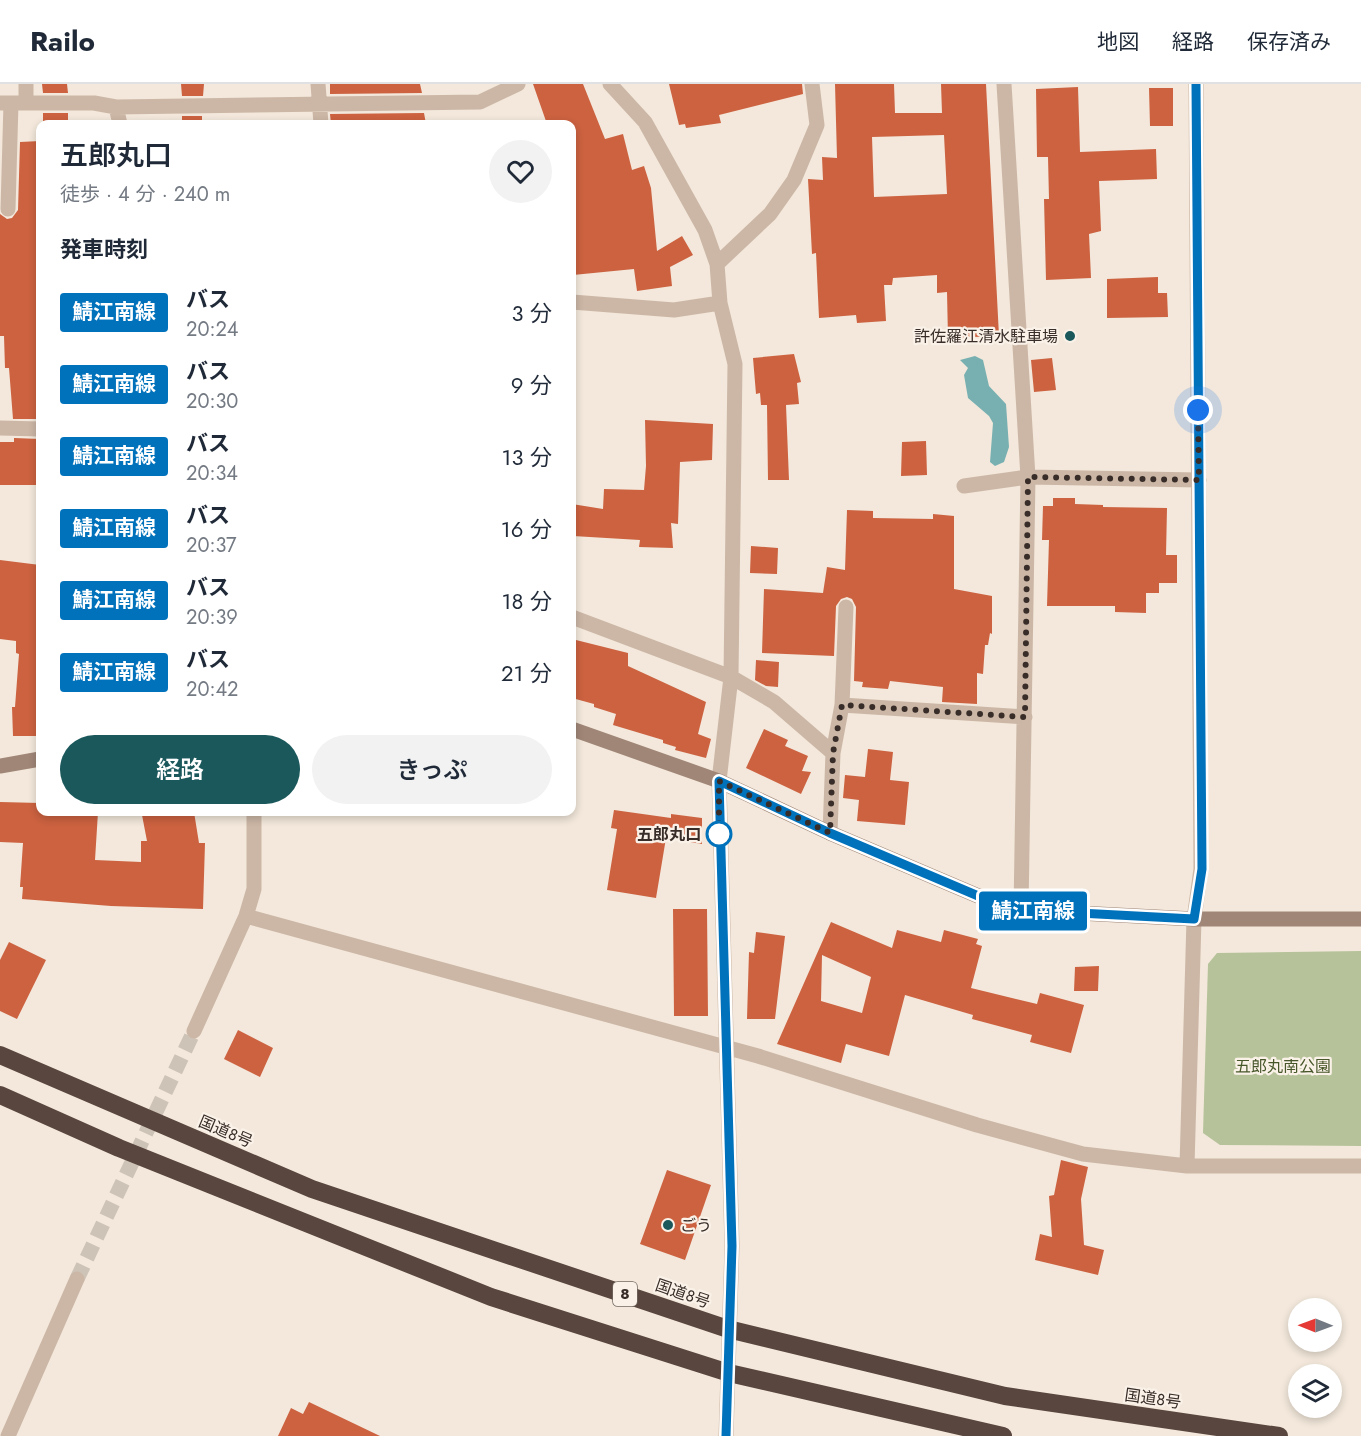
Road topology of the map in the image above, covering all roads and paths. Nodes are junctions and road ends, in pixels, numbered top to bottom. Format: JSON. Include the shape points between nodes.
{"nodes":[{"id":1,"x":26,"y":84,"type":"edge"},
{"id":2,"x":318,"y":84,"type":"edge"},
{"id":3,"x":518,"y":84,"type":"edge"},
{"id":4,"x":610,"y":84,"type":"edge"},
{"id":5,"x":812,"y":84,"type":"edge"},
{"id":6,"x":1004,"y":84,"type":"edge"},
{"id":7,"x":1196,"y":84,"type":"edge"},
{"id":8,"x":12,"y":103,"type":"edge"},
{"id":9,"x":321,"y":103,"type":"junction"},
{"id":10,"x":116,"y":107,"type":"junction"},
{"id":11,"x":119,"y":120,"type":"edge"},
{"id":12,"x":321,"y":120,"type":"edge"},
{"id":13,"x":8,"y":209,"type":"dead end"},
{"id":14,"x":717,"y":264,"type":"junction"},
{"id":15,"x":576,"y":302,"type":"edge"},
{"id":16,"x":720,"y":303,"type":"junction"},
{"id":17,"x":0,"y":428,"type":"edge"},
{"id":18,"x":36,"y":429,"type":"edge"},
{"id":19,"x":1028,"y":477,"type":"junction"},
{"id":20,"x":1199,"y":480,"type":"junction"},
{"id":21,"x":964,"y":486,"type":"dead end"},
{"id":22,"x":846,"y":608,"type":"dead end"},
{"id":23,"x":576,"y":619,"type":"edge"},
{"id":24,"x":731,"y":677,"type":"junction"},
{"id":25,"x":842,"y":705,"type":"junction"},
{"id":26,"x":1025,"y":717,"type":"junction"},
{"id":27,"x":576,"y":730,"type":"edge"},
{"id":28,"x":833,"y":753,"type":"junction"},
{"id":29,"x":36,"y":760,"type":"edge"},
{"id":30,"x":0,"y":766,"type":"edge"},
{"id":31,"x":719,"y":781,"type":"junction"},
{"id":32,"x":254,"y":816,"type":"edge"},
{"id":33,"x":830,"y":833,"type":"junction"},
{"id":34,"x":1021,"y":910,"type":"junction"},
{"id":35,"x":246,"y":916,"type":"junction"},
{"id":36,"x":1194,"y":919,"type":"junction"},
{"id":37,"x":1361,"y":919,"type":"edge"},
{"id":38,"x":194,"y":1031,"type":"tunnel mouth"},
{"id":39,"x":727,"y":1048,"type":"junction"},
{"id":40,"x":0,"y":1055,"type":"edge"},
{"id":41,"x":0,"y":1095,"type":"edge"},
{"id":42,"x":1187,"y":1166,"type":"junction"},
{"id":43,"x":1361,"y":1166,"type":"edge"},
{"id":44,"x":77,"y":1279,"type":"tunnel mouth"},
{"id":45,"x":728,"y":1329,"type":"junction"},
{"id":46,"x":729,"y":1373,"type":"junction"},
{"id":47,"x":8,"y":1436,"type":"edge"},
{"id":48,"x":726,"y":1436,"type":"edge"},
{"id":49,"x":1003,"y":1436,"type":"edge"},
{"id":50,"x":1279,"y":1436,"type":"edge"}],
"edges":[{"from":1,"to":8,"type":"street"},
{"from":2,"to":9,"type":"street"},
{"from":3,"to":9,"type":"street","via":[[480,102]]},
{"from":4,"to":14,"type":"street","via":[[645,122],[705,230]]},
{"from":5,"to":14,"type":"street","via":[[817,125],[794,180],[770,214]]},
{"from":6,"to":19,"type":"street"},
{"from":7,"to":20,"type":"street"},
{"from":8,"to":10,"type":"street"},
{"from":8,"to":13,"type":"street"},
{"from":9,"to":10,"type":"street"},
{"from":9,"to":12,"type":"street"},
{"from":10,"to":11,"type":"street"},
{"from":14,"to":16,"type":"street"},
{"from":15,"to":16,"type":"street","via":[[674,310]]},
{"from":16,"to":24,"type":"street","via":[[735,364]]},
{"from":17,"to":18,"type":"street"},
{"from":19,"to":20,"type":"street"},
{"from":19,"to":21,"type":"street"},
{"from":19,"to":26,"type":"street"},
{"from":20,"to":36,"type":"street","via":[[1202,869]]},
{"from":22,"to":25,"type":"street"},
{"from":23,"to":24,"type":"street"},
{"from":24,"to":28,"type":"street","via":[[774,702]]},
{"from":24,"to":31,"type":"street"},
{"from":25,"to":26,"type":"street"},
{"from":25,"to":28,"type":"street"},
{"from":26,"to":34,"type":"street"},
{"from":27,"to":31,"type":"street"},
{"from":28,"to":33,"type":"street"},
{"from":29,"to":30,"type":"street"},
{"from":31,"to":33,"type":"street"},
{"from":31,"to":39,"type":"street"},
{"from":32,"to":35,"type":"street","via":[[254,889]]},
{"from":33,"to":34,"type":"street","via":[[990,901]]},
{"from":34,"to":36,"type":"street"},
{"from":35,"to":38,"type":"street"},
{"from":35,"to":39,"type":"street"},
{"from":36,"to":37,"type":"street"},
{"from":36,"to":42,"type":"street"},
{"from":39,"to":42,"type":"street","via":[[1083,1154]]},
{"from":39,"to":45,"type":"street","via":[[732,1246]]},
{"from":40,"to":45,"type":"highway","name":"国道8号","number":"8","via":[[312,1189]]},
{"from":41,"to":46,"type":"highway","via":[[119,1148],[491,1297]]},
{"from":42,"to":43,"type":"street"},
{"from":44,"to":47,"type":"street"},
{"from":45,"to":46,"type":"street"},
{"from":45,"to":50,"type":"highway","name":"国道8号","number":"8","via":[[1005,1396]]},
{"from":46,"to":48,"type":"street"},
{"from":46,"to":49,"type":"highway"}]}
